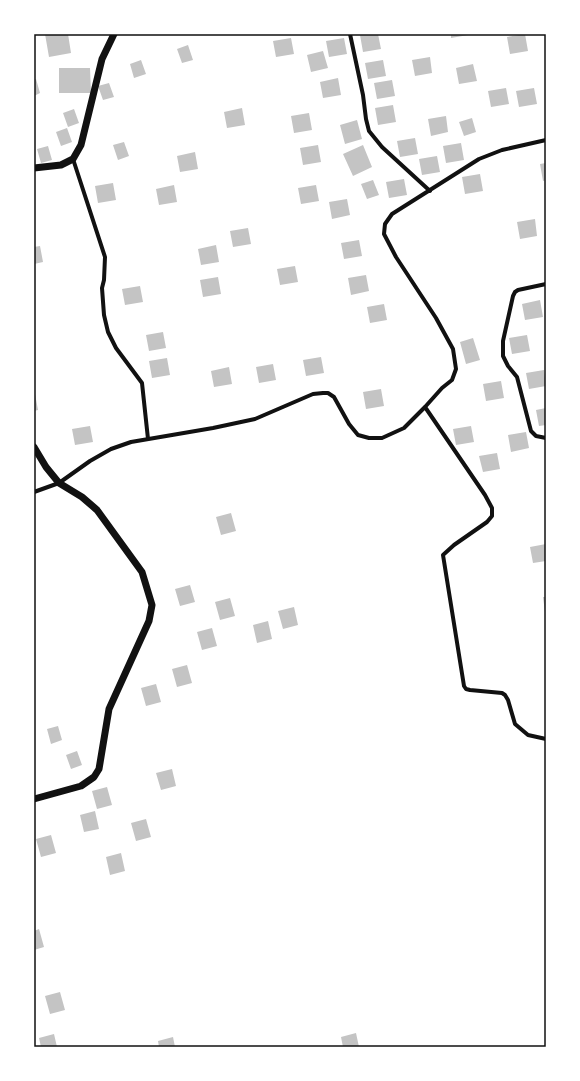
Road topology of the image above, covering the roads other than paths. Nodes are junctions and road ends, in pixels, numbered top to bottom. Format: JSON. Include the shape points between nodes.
{"nodes":[{"id":1,"x":114,"y":34,"type":"edge"},
{"id":2,"x":350,"y":34,"type":"edge"},
{"id":3,"x":546,"y":140,"type":"edge"},
{"id":4,"x":73,"y":159,"type":"junction"},
{"id":5,"x":34,"y":168,"type":"edge"},
{"id":6,"x":430,"y":191,"type":"junction"},
{"id":7,"x":546,"y":284,"type":"edge"},
{"id":8,"x":425,"y":407,"type":"junction"},
{"id":9,"x":546,"y":438,"type":"edge"},
{"id":10,"x":148,"y":439,"type":"junction"},
{"id":11,"x":34,"y":447,"type":"edge"},
{"id":12,"x":59,"y":483,"type":"junction"},
{"id":13,"x":34,"y":492,"type":"edge"},
{"id":14,"x":546,"y":739,"type":"edge"},
{"id":15,"x":34,"y":799,"type":"edge"}],
"edges":[{"from":1,"to":4,"type":"street","via":[[102,59],[81,145]]},
{"from":2,"to":6,"type":"street","via":[[369,131],[382,147]]},
{"from":3,"to":6,"type":"street","via":[[502,150],[479,159]]},
{"from":4,"to":5,"type":"street","via":[[61,165]]},
{"from":4,"to":10,"type":"street","via":[[105,257],[102,288],[108,332],[116,348],[142,383]]},
{"from":6,"to":8,"type":"street","via":[[392,214],[385,224],[384,234],[453,349],[456,369],[452,380]]},
{"from":7,"to":9,"type":"street","via":[[515,292],[503,341],[503,356],[517,377],[531,431],[536,436]]},
{"from":8,"to":10,"type":"street","via":[[404,428],[382,438],[358,435],[334,397],[323,393],[313,394],[255,419]]},
{"from":8,"to":14,"type":"street","via":[[492,508],[492,516],[487,522],[443,555],[464,686],[470,690],[502,693],[508,700],[515,724],[528,735]]},
{"from":10,"to":12,"type":"street","via":[[111,449]]},
{"from":11,"to":12,"type":"street"},
{"from":12,"to":13,"type":"street"},
{"from":12,"to":15,"type":"street","via":[[97,510],[142,572],[152,605],[149,621],[109,710],[99,769],[94,777],[81,786]]}]}
